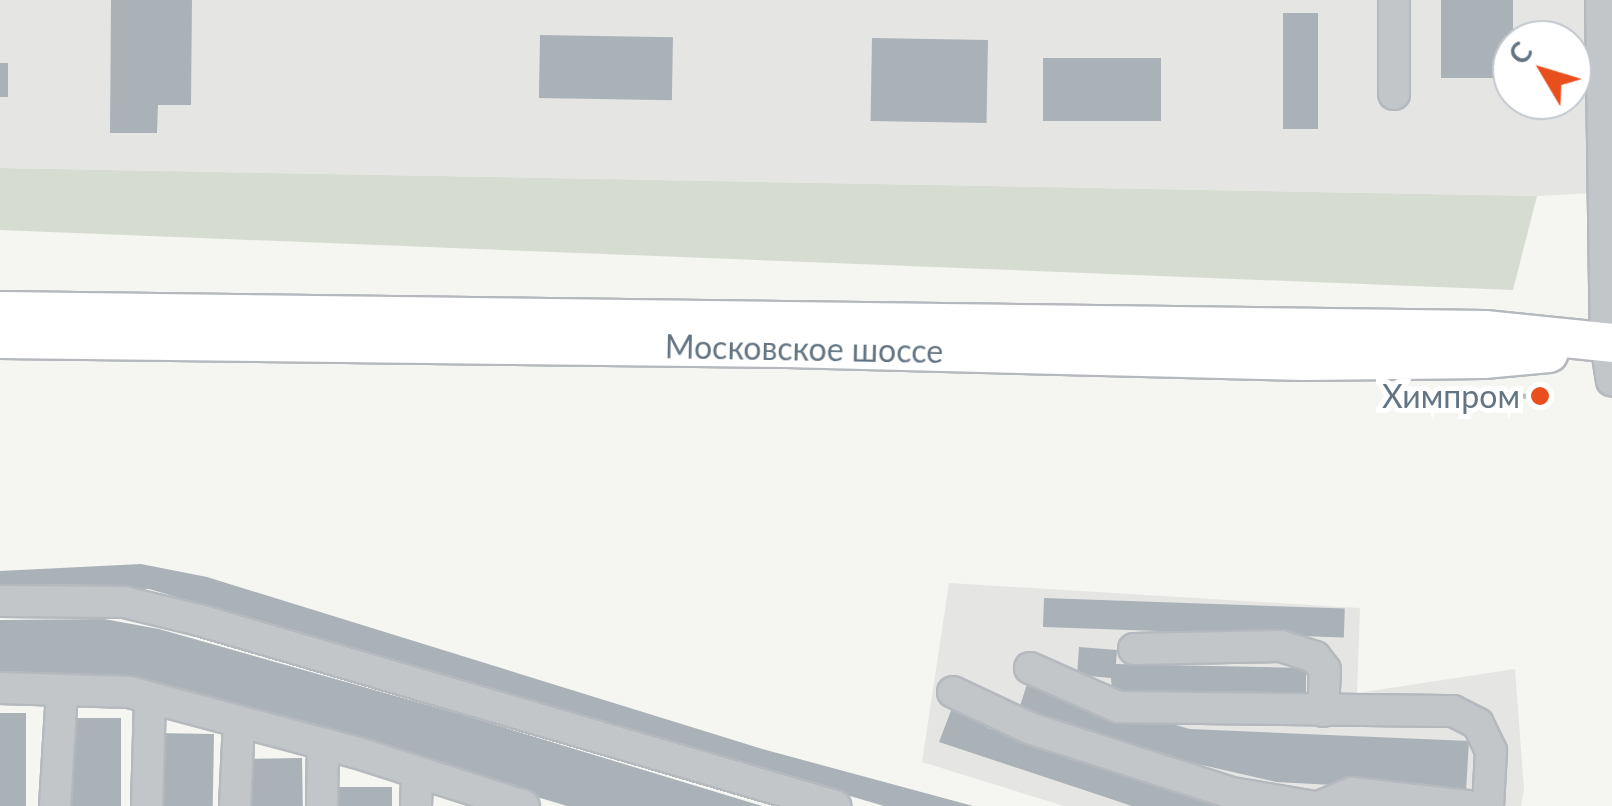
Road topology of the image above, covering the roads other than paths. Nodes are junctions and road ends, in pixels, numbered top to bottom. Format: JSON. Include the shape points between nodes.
{"nodes":[{"id":1,"x":1394,"y":0,"type":"edge"},
{"id":2,"x":1601,"y":0,"type":"edge"},
{"id":3,"x":1394,"y":94,"type":"dead end"},
{"id":4,"x":0,"y":311,"type":"edge"},
{"id":5,"x":0,"y":339,"type":"edge"},
{"id":6,"x":1609,"y":343,"type":"edge"},
{"id":7,"x":1612,"y":381,"type":"edge"},
{"id":8,"x":0,"y":602,"type":"edge"},
{"id":9,"x":1134,"y":650,"type":"dead end"},
{"id":10,"x":1030,"y":668,"type":"dead end"},
{"id":11,"x":0,"y":688,"type":"edge"},
{"id":12,"x":62,"y":690,"type":"junction"},
{"id":13,"x":952,"y":692,"type":"dead end"},
{"id":14,"x":150,"y":698,"type":"junction"},
{"id":15,"x":1323,"y":711,"type":"junction"},
{"id":16,"x":239,"y":722,"type":"junction"},
{"id":17,"x":323,"y":744,"type":"junction"},
{"id":18,"x":418,"y":775,"type":"junction"},
{"id":19,"x":510,"y":804,"type":"edge"},
{"id":20,"x":55,"y":806,"type":"edge"},
{"id":21,"x":146,"y":806,"type":"edge"},
{"id":22,"x":235,"y":806,"type":"edge"},
{"id":23,"x":322,"y":806,"type":"edge"},
{"id":24,"x":416,"y":806,"type":"edge"},
{"id":25,"x":835,"y":806,"type":"edge"},
{"id":26,"x":1309,"y":806,"type":"edge"},
{"id":27,"x":1321,"y":806,"type":"edge"},
{"id":28,"x":1467,"y":806,"type":"edge"},
{"id":29,"x":1488,"y":806,"type":"edge"}],
"edges":[{"from":1,"to":3,"type":"lane"},
{"from":2,"to":6,"type":"lane"},
{"from":4,"to":6,"type":"main road","name":"Московское шоссе","via":[[1485,330]]},
{"from":5,"to":6,"type":"main road","name":"Московское шоссе","via":[[1304,361],[1484,360]]},
{"from":6,"to":7,"type":"lane"},
{"from":8,"to":25,"type":"lane","via":[[124,602],[199,620]]},
{"from":9,"to":15,"type":"lane","via":[[1281,646],[1315,657],[1325,670]]},
{"from":10,"to":15,"type":"lane","via":[[1118,707]]},
{"from":11,"to":12,"type":"lane"},
{"from":12,"to":14,"type":"lane"},
{"from":12,"to":20,"type":"lane"},
{"from":13,"to":26,"type":"lane","via":[[1048,734],[1232,793]]},
{"from":14,"to":16,"type":"lane"},
{"from":14,"to":21,"type":"lane"},
{"from":15,"to":29,"type":"lane","via":[[1452,710],[1478,724],[1491,751]]},
{"from":16,"to":17,"type":"lane"},
{"from":16,"to":22,"type":"lane"},
{"from":17,"to":18,"type":"lane"},
{"from":17,"to":23,"type":"lane"},
{"from":18,"to":19,"type":"lane"},
{"from":18,"to":24,"type":"lane"},
{"from":27,"to":28,"type":"lane","via":[[1352,793]]}]}
